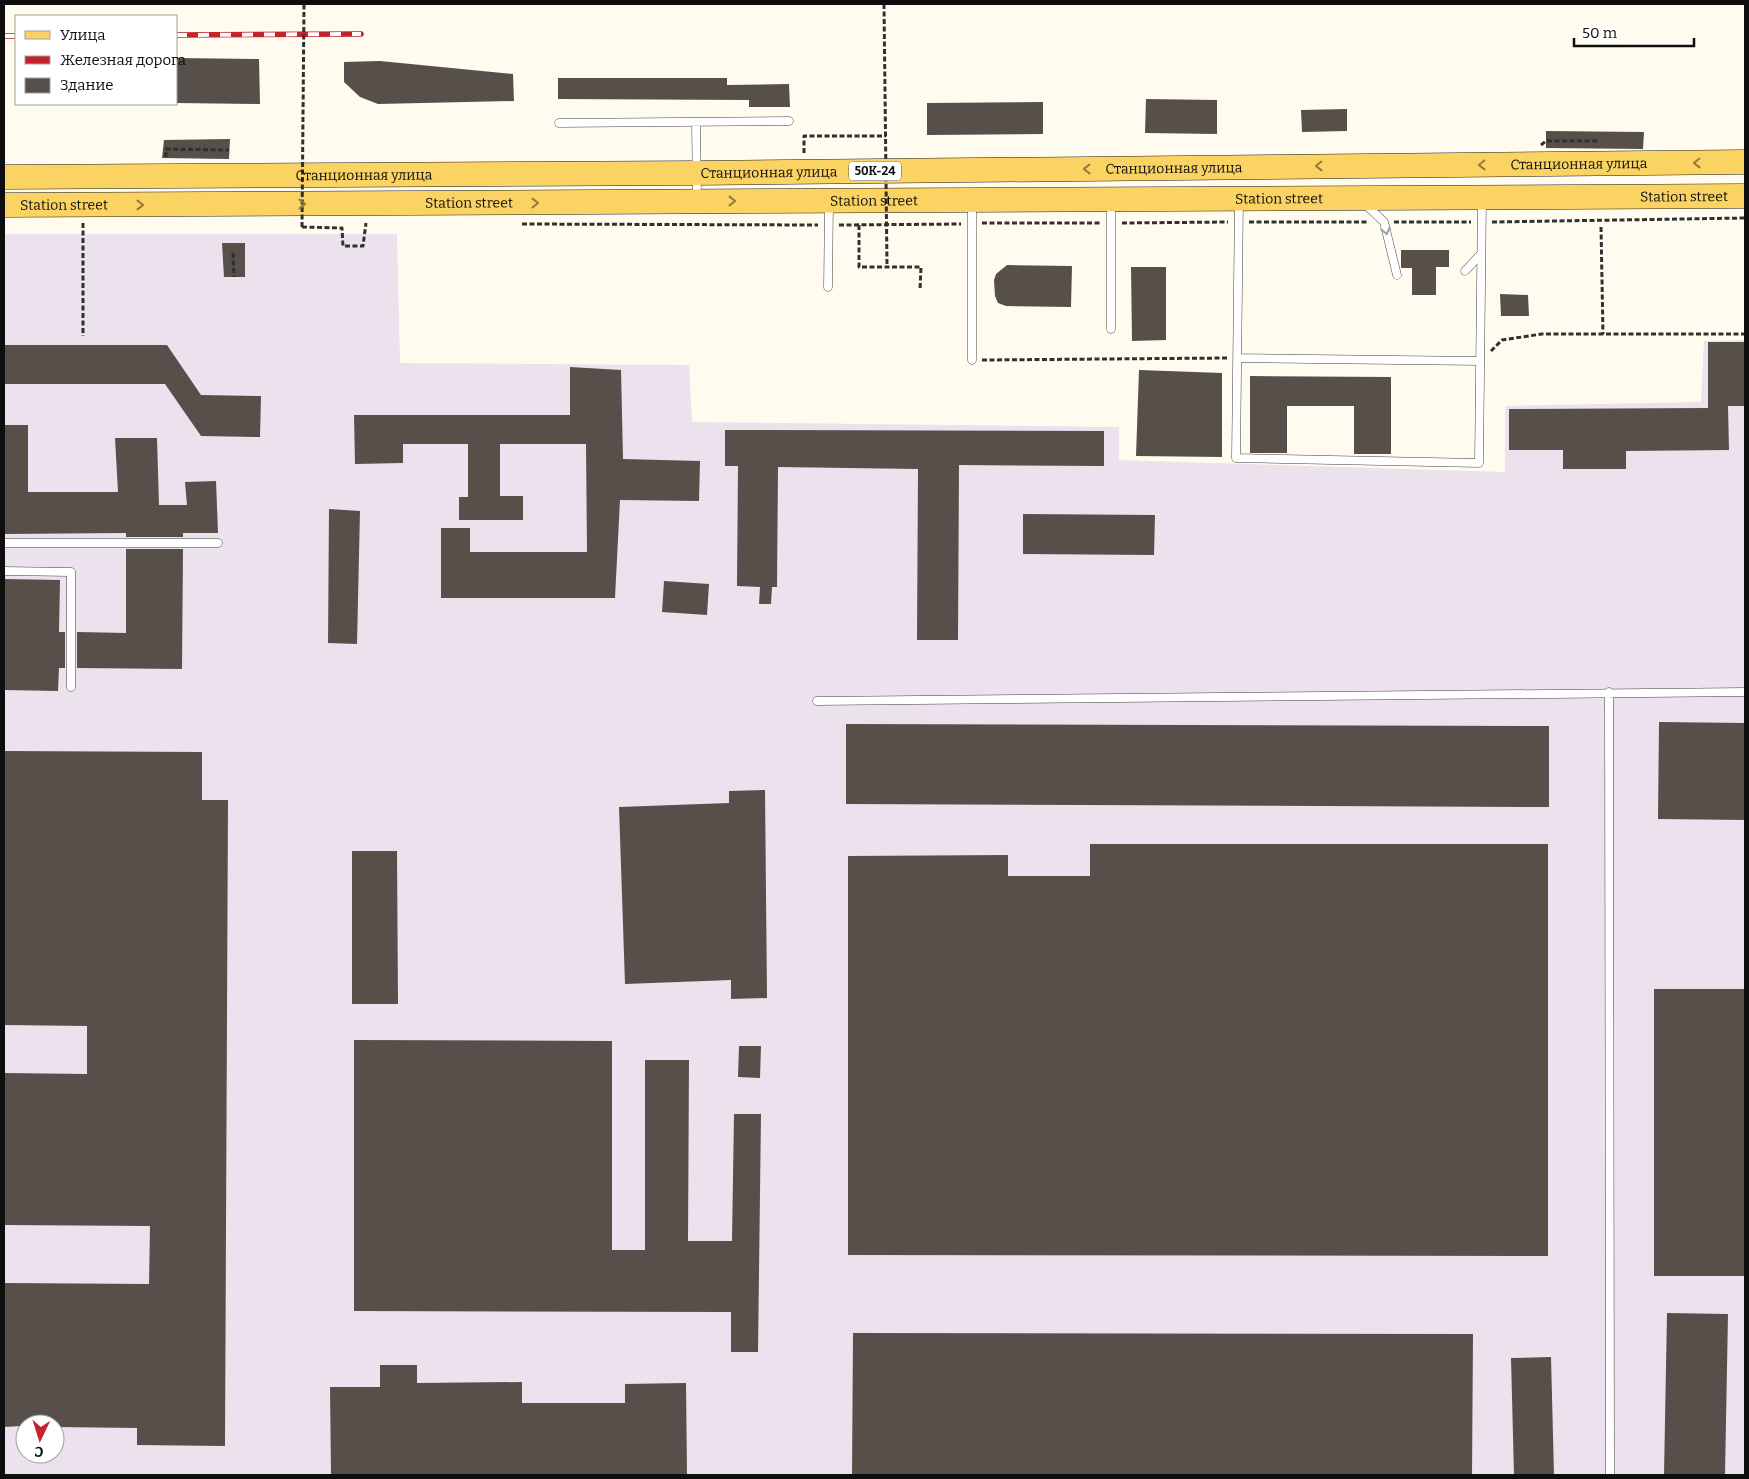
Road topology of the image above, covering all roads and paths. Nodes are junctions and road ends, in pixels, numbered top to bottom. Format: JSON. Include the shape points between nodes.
{"nodes":[{"id":1,"x":304,"y":4,"type":"edge"},
{"id":2,"x":884,"y":4,"type":"edge"},
{"id":3,"x":789,"y":121,"type":"dead end"},
{"id":4,"x":696,"y":122,"type":"junction"},
{"id":5,"x":559,"y":123,"type":"dead end"},
{"id":6,"x":804,"y":136,"type":"dead end"},
{"id":7,"x":886,"y":136,"type":"junction"},
{"id":8,"x":1546,"y":141,"type":"dead end"},
{"id":9,"x":1599,"y":141,"type":"dead end"},
{"id":10,"x":166,"y":149,"type":"dead end"},
{"id":11,"x":228,"y":150,"type":"dead end"},
{"id":12,"x":1745,"y":162,"type":"edge"},
{"id":13,"x":696,"y":173,"type":"junction"},
{"id":14,"x":4,"y":177,"type":"edge"},
{"id":15,"x":1745,"y":196,"type":"edge"},
{"id":16,"x":1358,"y":197,"type":"junction"},
{"id":17,"x":1239,"y":198,"type":"junction"},
{"id":18,"x":1482,"y":198,"type":"junction"},
{"id":19,"x":972,"y":199,"type":"junction"},
{"id":20,"x":1110,"y":199,"type":"junction"},
{"id":21,"x":830,"y":201,"type":"junction"},
{"id":22,"x":697,"y":202,"type":"junction"},
{"id":23,"x":4,"y":205,"type":"edge"},
{"id":24,"x":83,"y":218,"type":"junction"},
{"id":25,"x":1745,"y":218,"type":"edge"},
{"id":26,"x":1239,"y":222,"type":"junction"},
{"id":27,"x":1384,"y":222,"type":"junction"},
{"id":28,"x":1482,"y":222,"type":"junction"},
{"id":29,"x":295,"y":223,"type":"dead end"},
{"id":30,"x":348,"y":223,"type":"dead end"},
{"id":31,"x":357,"y":223,"type":"dead end"},
{"id":32,"x":366,"y":223,"type":"junction"},
{"id":33,"x":376,"y":223,"type":"dead end"},
{"id":34,"x":512,"y":224,"type":"dead end"},
{"id":35,"x":972,"y":224,"type":"junction"},
{"id":36,"x":1110,"y":224,"type":"junction"},
{"id":37,"x":829,"y":225,"type":"junction"},
{"id":38,"x":859,"y":225,"type":"junction"},
{"id":39,"x":1600,"y":227,"type":"dead end"},
{"id":40,"x":233,"y":253,"type":"dead end"},
{"id":41,"x":1481,"y":254,"type":"junction"},
{"id":42,"x":887,"y":266,"type":"junction"},
{"id":43,"x":1465,"y":271,"type":"dead end"},
{"id":44,"x":1397,"y":275,"type":"dead end"},
{"id":45,"x":234,"y":277,"type":"dead end"},
{"id":46,"x":828,"y":287,"type":"dead end"},
{"id":47,"x":920,"y":290,"type":"dead end"},
{"id":48,"x":1111,"y":328,"type":"dead end"},
{"id":49,"x":1603,"y":334,"type":"junction"},
{"id":50,"x":1745,"y":334,"type":"edge"},
{"id":51,"x":83,"y":336,"type":"dead end"},
{"id":52,"x":1238,"y":358,"type":"junction"},
{"id":53,"x":972,"y":360,"type":"joint"},
{"id":54,"x":1480,"y":360,"type":"junction"},
{"id":55,"x":4,"y":543,"type":"edge"},
{"id":56,"x":218,"y":543,"type":"dead end"},
{"id":57,"x":4,"y":572,"type":"edge"},
{"id":58,"x":71,"y":687,"type":"dead end"},
{"id":59,"x":1609,"y":692,"type":"junction"},
{"id":60,"x":1745,"y":692,"type":"edge"},
{"id":61,"x":817,"y":701,"type":"dead end"},
{"id":62,"x":1610,"y":1475,"type":"edge"}],
"edges":[{"from":1,"to":32,"type":"path","bridge":true,"via":[[302,227],[342,228],[343,246],[363,246]]},
{"from":2,"to":7,"type":"path","bridge":true},
{"from":3,"to":4,"type":"lane"},
{"from":4,"to":5,"type":"lane"},
{"from":4,"to":13,"type":"lane"},
{"from":6,"to":7,"type":"path"},
{"from":7,"to":42,"type":"path","bridge":true},
{"from":8,"to":9,"type":"path"},
{"from":10,"to":11,"type":"path"},
{"from":12,"to":13,"type":"main road","name":"Станционная улица","number":"50К-24","one_way":true},
{"from":13,"to":14,"type":"main road","name":"Станционная улица","number":"50К-24"},
{"from":13,"to":22,"type":"lane"},
{"from":15,"to":18,"type":"main road","name":"Station street","number":"50К-24"},
{"from":16,"to":17,"type":"main road","name":"Station street","number":"50К-24"},
{"from":16,"to":18,"type":"main road","name":"Station street","number":"50К-24"},
{"from":16,"to":27,"type":"lane"},
{"from":17,"to":20,"type":"main road","name":"Station street","number":"50К-24"},
{"from":17,"to":26,"type":"lane"},
{"from":18,"to":28,"type":"lane"},
{"from":19,"to":20,"type":"main road","name":"Station street","number":"50К-24"},
{"from":19,"to":21,"type":"main road","name":"Station street","number":"50К-24"},
{"from":19,"to":35,"type":"lane"},
{"from":20,"to":36,"type":"lane"},
{"from":22,"to":21,"type":"main road","name":"Station street","number":"50К-24","one_way":true},
{"from":21,"to":37,"type":"lane"},
{"from":24,"to":22,"type":"main road","name":"Station street","number":"50К-24","one_way":true},
{"from":23,"to":24,"type":"main road","name":"Station street","number":"50К-24"},
{"from":24,"to":51,"type":"path"},
{"from":25,"to":28,"type":"path"},
{"from":26,"to":27,"type":"path"},
{"from":26,"to":36,"type":"path"},
{"from":26,"to":52,"type":"lane"},
{"from":27,"to":28,"type":"path"},
{"from":27,"to":44,"type":"lane","one_way":true},
{"from":28,"to":41,"type":"lane"},
{"from":29,"to":30,"type":"path"},
{"from":31,"to":32,"type":"path"},
{"from":32,"to":33,"type":"path"},
{"from":34,"to":37,"type":"path"},
{"from":35,"to":36,"type":"path"},
{"from":35,"to":38,"type":"path"},
{"from":35,"to":53,"type":"lane"},
{"from":36,"to":48,"type":"lane"},
{"from":37,"to":38,"type":"path"},
{"from":37,"to":46,"type":"lane"},
{"from":38,"to":42,"type":"path","via":[[859,267]]},
{"from":39,"to":49,"type":"path"},
{"from":40,"to":45,"type":"path"},
{"from":41,"to":43,"type":"lane"},
{"from":41,"to":54,"type":"lane"},
{"from":42,"to":47,"type":"path","via":[[921,267]]},
{"from":49,"to":50,"type":"path"},
{"from":49,"to":54,"type":"path","via":[[1542,334],[1502,340]]},
{"from":52,"to":53,"type":"path"},
{"from":52,"to":54,"type":"lane"},
{"from":52,"to":54,"type":"lane","via":[[1236,458],[1479,463]]},
{"from":55,"to":56,"type":"lane"},
{"from":57,"to":58,"type":"lane","via":[[71,572]]},
{"from":59,"to":60,"type":"lane"},
{"from":59,"to":61,"type":"lane"},
{"from":59,"to":62,"type":"lane"}]}
